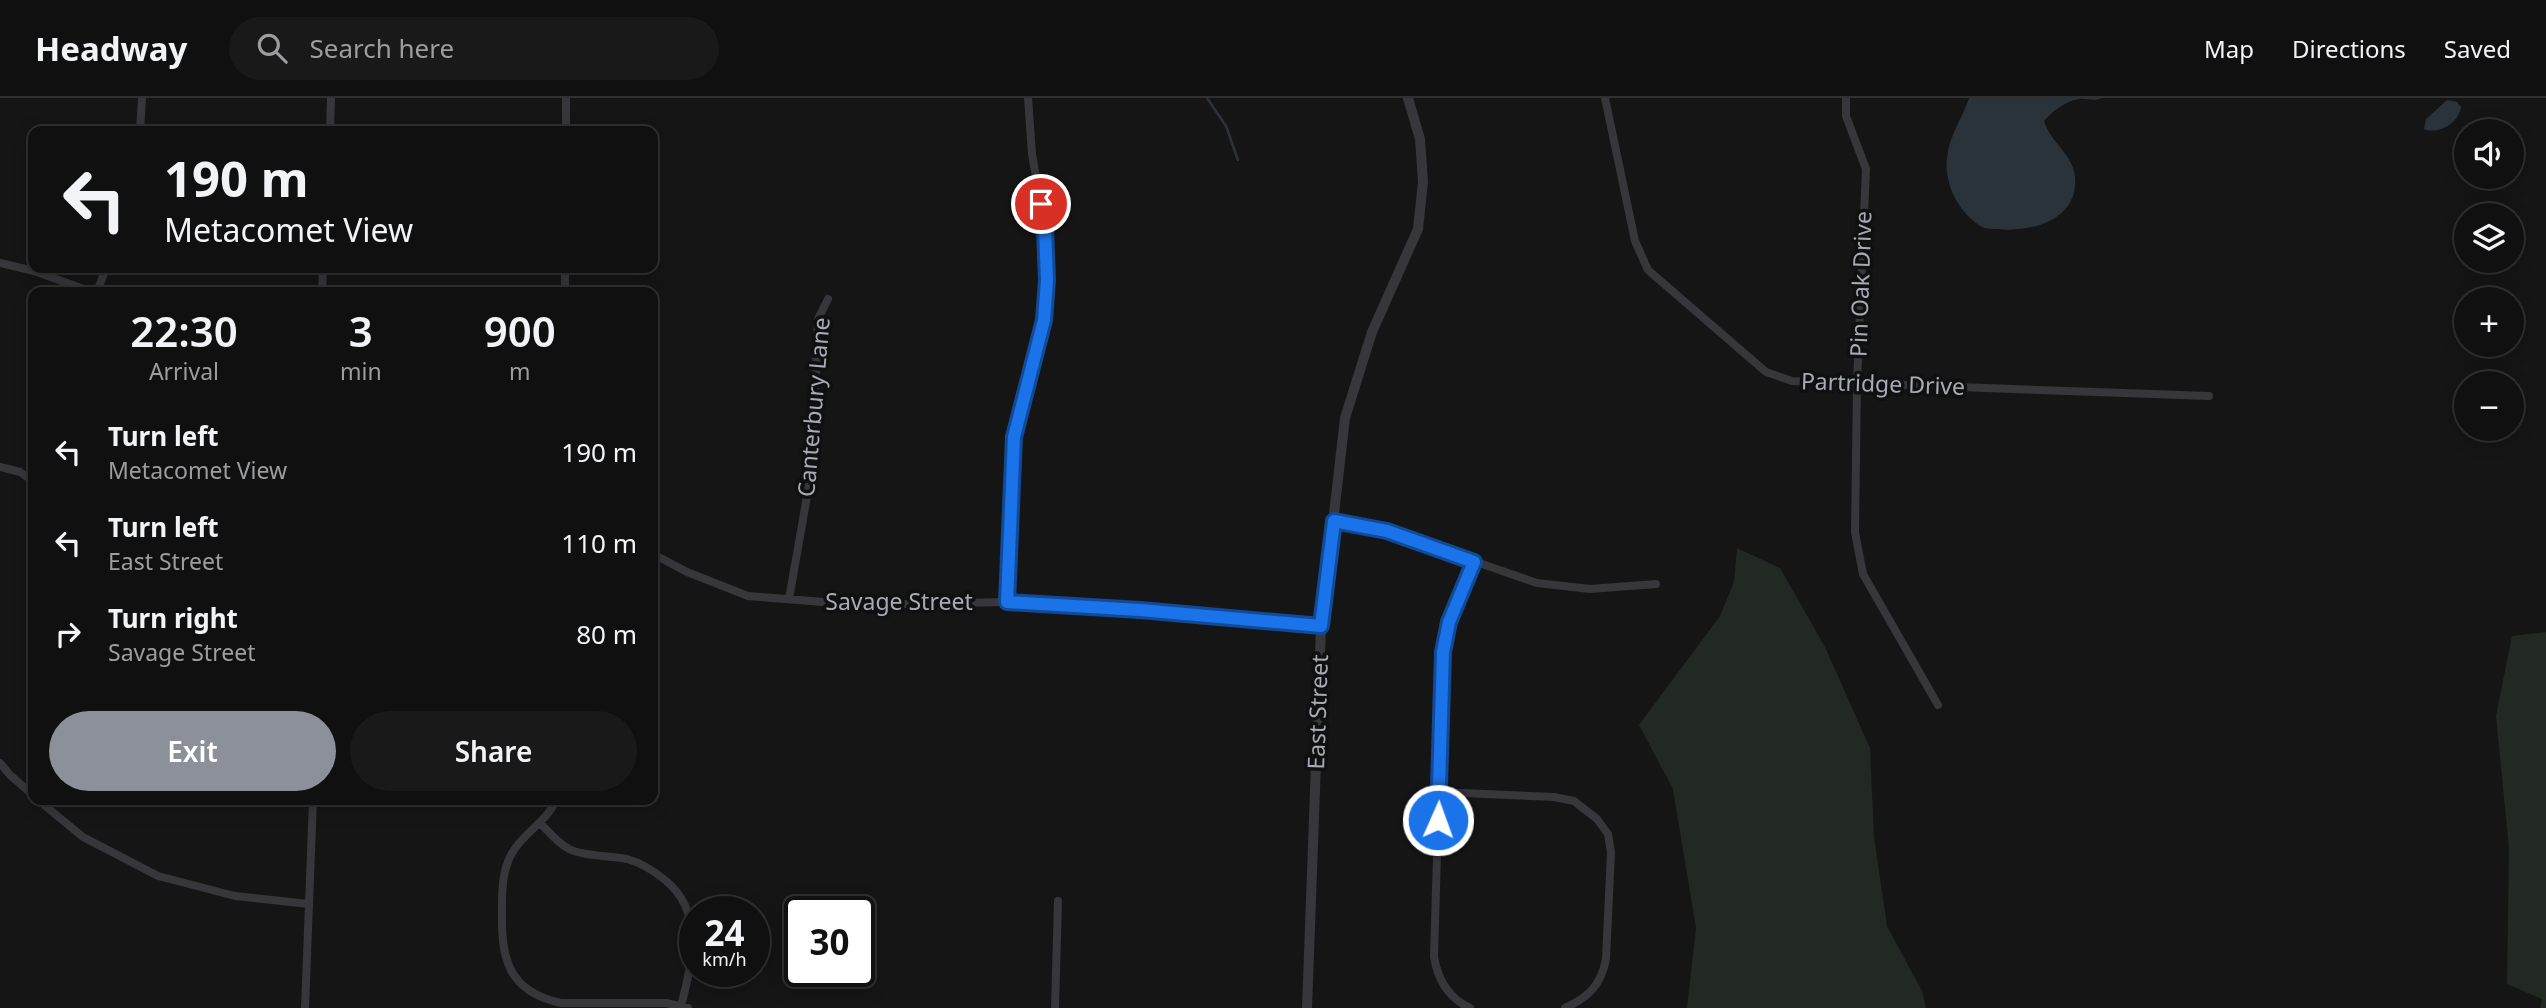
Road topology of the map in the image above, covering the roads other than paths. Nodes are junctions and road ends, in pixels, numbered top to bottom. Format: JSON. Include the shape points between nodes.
{"nodes":[{"id":1,"x":142,"y":98,"type":"edge"},
{"id":2,"x":331,"y":98,"type":"edge"},
{"id":3,"x":566,"y":98,"type":"edge"},
{"id":4,"x":1028,"y":98,"type":"edge"},
{"id":5,"x":1408,"y":98,"type":"edge"},
{"id":6,"x":1605,"y":98,"type":"edge"},
{"id":7,"x":1846,"y":98,"type":"edge"},
{"id":8,"x":141,"y":126,"type":"edge"},
{"id":9,"x":330,"y":126,"type":"edge"},
{"id":10,"x":566,"y":126,"type":"edge"},
{"id":11,"x":0,"y":263,"type":"edge"},
{"id":12,"x":28,"y":270,"type":"edge"},
{"id":13,"x":40,"y":273,"type":"edge"},
{"id":14,"x":78,"y":287,"type":"edge"},
{"id":15,"x":828,"y":299,"type":"dead end"},
{"id":16,"x":1857,"y":384,"type":"junction"},
{"id":17,"x":2209,"y":396,"type":"dead end"},
{"id":18,"x":0,"y":467,"type":"edge"},
{"id":19,"x":28,"y":478,"type":"edge"},
{"id":20,"x":1334,"y":521,"type":"junction"},
{"id":21,"x":658,"y":557,"type":"edge"},
{"id":22,"x":1474,"y":562,"type":"junction"},
{"id":23,"x":1656,"y":584,"type":"dead end"},
{"id":24,"x":789,"y":599,"type":"junction"},
{"id":25,"x":1007,"y":602,"type":"junction"},
{"id":26,"x":1321,"y":626,"type":"junction"},
{"id":27,"x":1938,"y":705,"type":"dead end"},
{"id":28,"x":0,"y":763,"type":"edge"},
{"id":29,"x":28,"y":791,"type":"edge"},
{"id":30,"x":1439,"y":792,"type":"junction"},
{"id":31,"x":44,"y":805,"type":"edge"},
{"id":32,"x":313,"y":805,"type":"edge"},
{"id":33,"x":554,"y":805,"type":"edge"},
{"id":34,"x":540,"y":823,"type":"junction"},
{"id":35,"x":1058,"y":901,"type":"dead end"},
{"id":36,"x":309,"y":904,"type":"junction"},
{"id":37,"x":684,"y":1007,"type":"edge"},
{"id":38,"x":305,"y":1008,"type":"edge"},
{"id":39,"x":1055,"y":1008,"type":"edge"},
{"id":40,"x":1307,"y":1008,"type":"edge"},
{"id":41,"x":1470,"y":1008,"type":"edge"},
{"id":42,"x":1565,"y":1008,"type":"edge"}],
"edges":[{"from":1,"to":8,"type":"street"},
{"from":2,"to":9,"type":"street"},
{"from":3,"to":10,"type":"street"},
{"from":4,"to":25,"type":"street","via":[[1047,280],[1044,320],[1014,437]]},
{"from":5,"to":20,"type":"street","name":"East Street","via":[[1421,150],[1418,229],[1372,332],[1345,418]]},
{"from":6,"to":16,"type":"street","name":"Partridge Drive","via":[[1635,242],[1648,270],[1766,372],[1792,381]]},
{"from":7,"to":16,"type":"street","name":"Pin Oak Drive","via":[[1846,116],[1866,169]]},
{"from":11,"to":12,"type":"street"},
{"from":13,"to":14,"type":"street"},
{"from":15,"to":24,"type":"street","name":"Canterbury Lane","via":[[818,319],[812,468]]},
{"from":16,"to":17,"type":"street","name":"Partridge Drive"},
{"from":16,"to":27,"type":"street","name":"Pin Oak Drive","via":[[1855,532],[1863,574]]},
{"from":18,"to":19,"type":"street"},
{"from":20,"to":22,"type":"street","via":[[1387,531]]},
{"from":20,"to":26,"type":"street","name":"East Street"},
{"from":21,"to":24,"type":"street","name":"Savage Street","via":[[748,596]]},
{"from":22,"to":23,"type":"street","via":[[1525,579],[1590,589]]},
{"from":22,"to":30,"type":"street","via":[[1445,636]]},
{"from":24,"to":25,"type":"street","name":"Savage Street","via":[[861,605]]},
{"from":25,"to":26,"type":"street","name":"Savage Street"},
{"from":26,"to":40,"type":"street","name":"East Street"},
{"from":28,"to":29,"type":"street"},
{"from":30,"to":41,"type":"street","via":[[1436,972],[1454,1000]]},
{"from":30,"to":42,"type":"street","via":[[1574,801],[1608,834],[1611,852],[1603,974],[1595,989]]},
{"from":31,"to":36,"type":"street","via":[[83,837],[158,876],[235,896]]},
{"from":32,"to":36,"type":"street"},
{"from":33,"to":34,"type":"street"},
{"from":34,"to":37,"type":"street","via":[[569,849],[630,860],[653,870],[680,895],[693,938]]},
{"from":34,"to":37,"type":"street","via":[[513,851],[505,869],[502,946],[515,976],[528,992],[561,1003]]},
{"from":35,"to":39,"type":"street"},
{"from":36,"to":38,"type":"street"}]}
